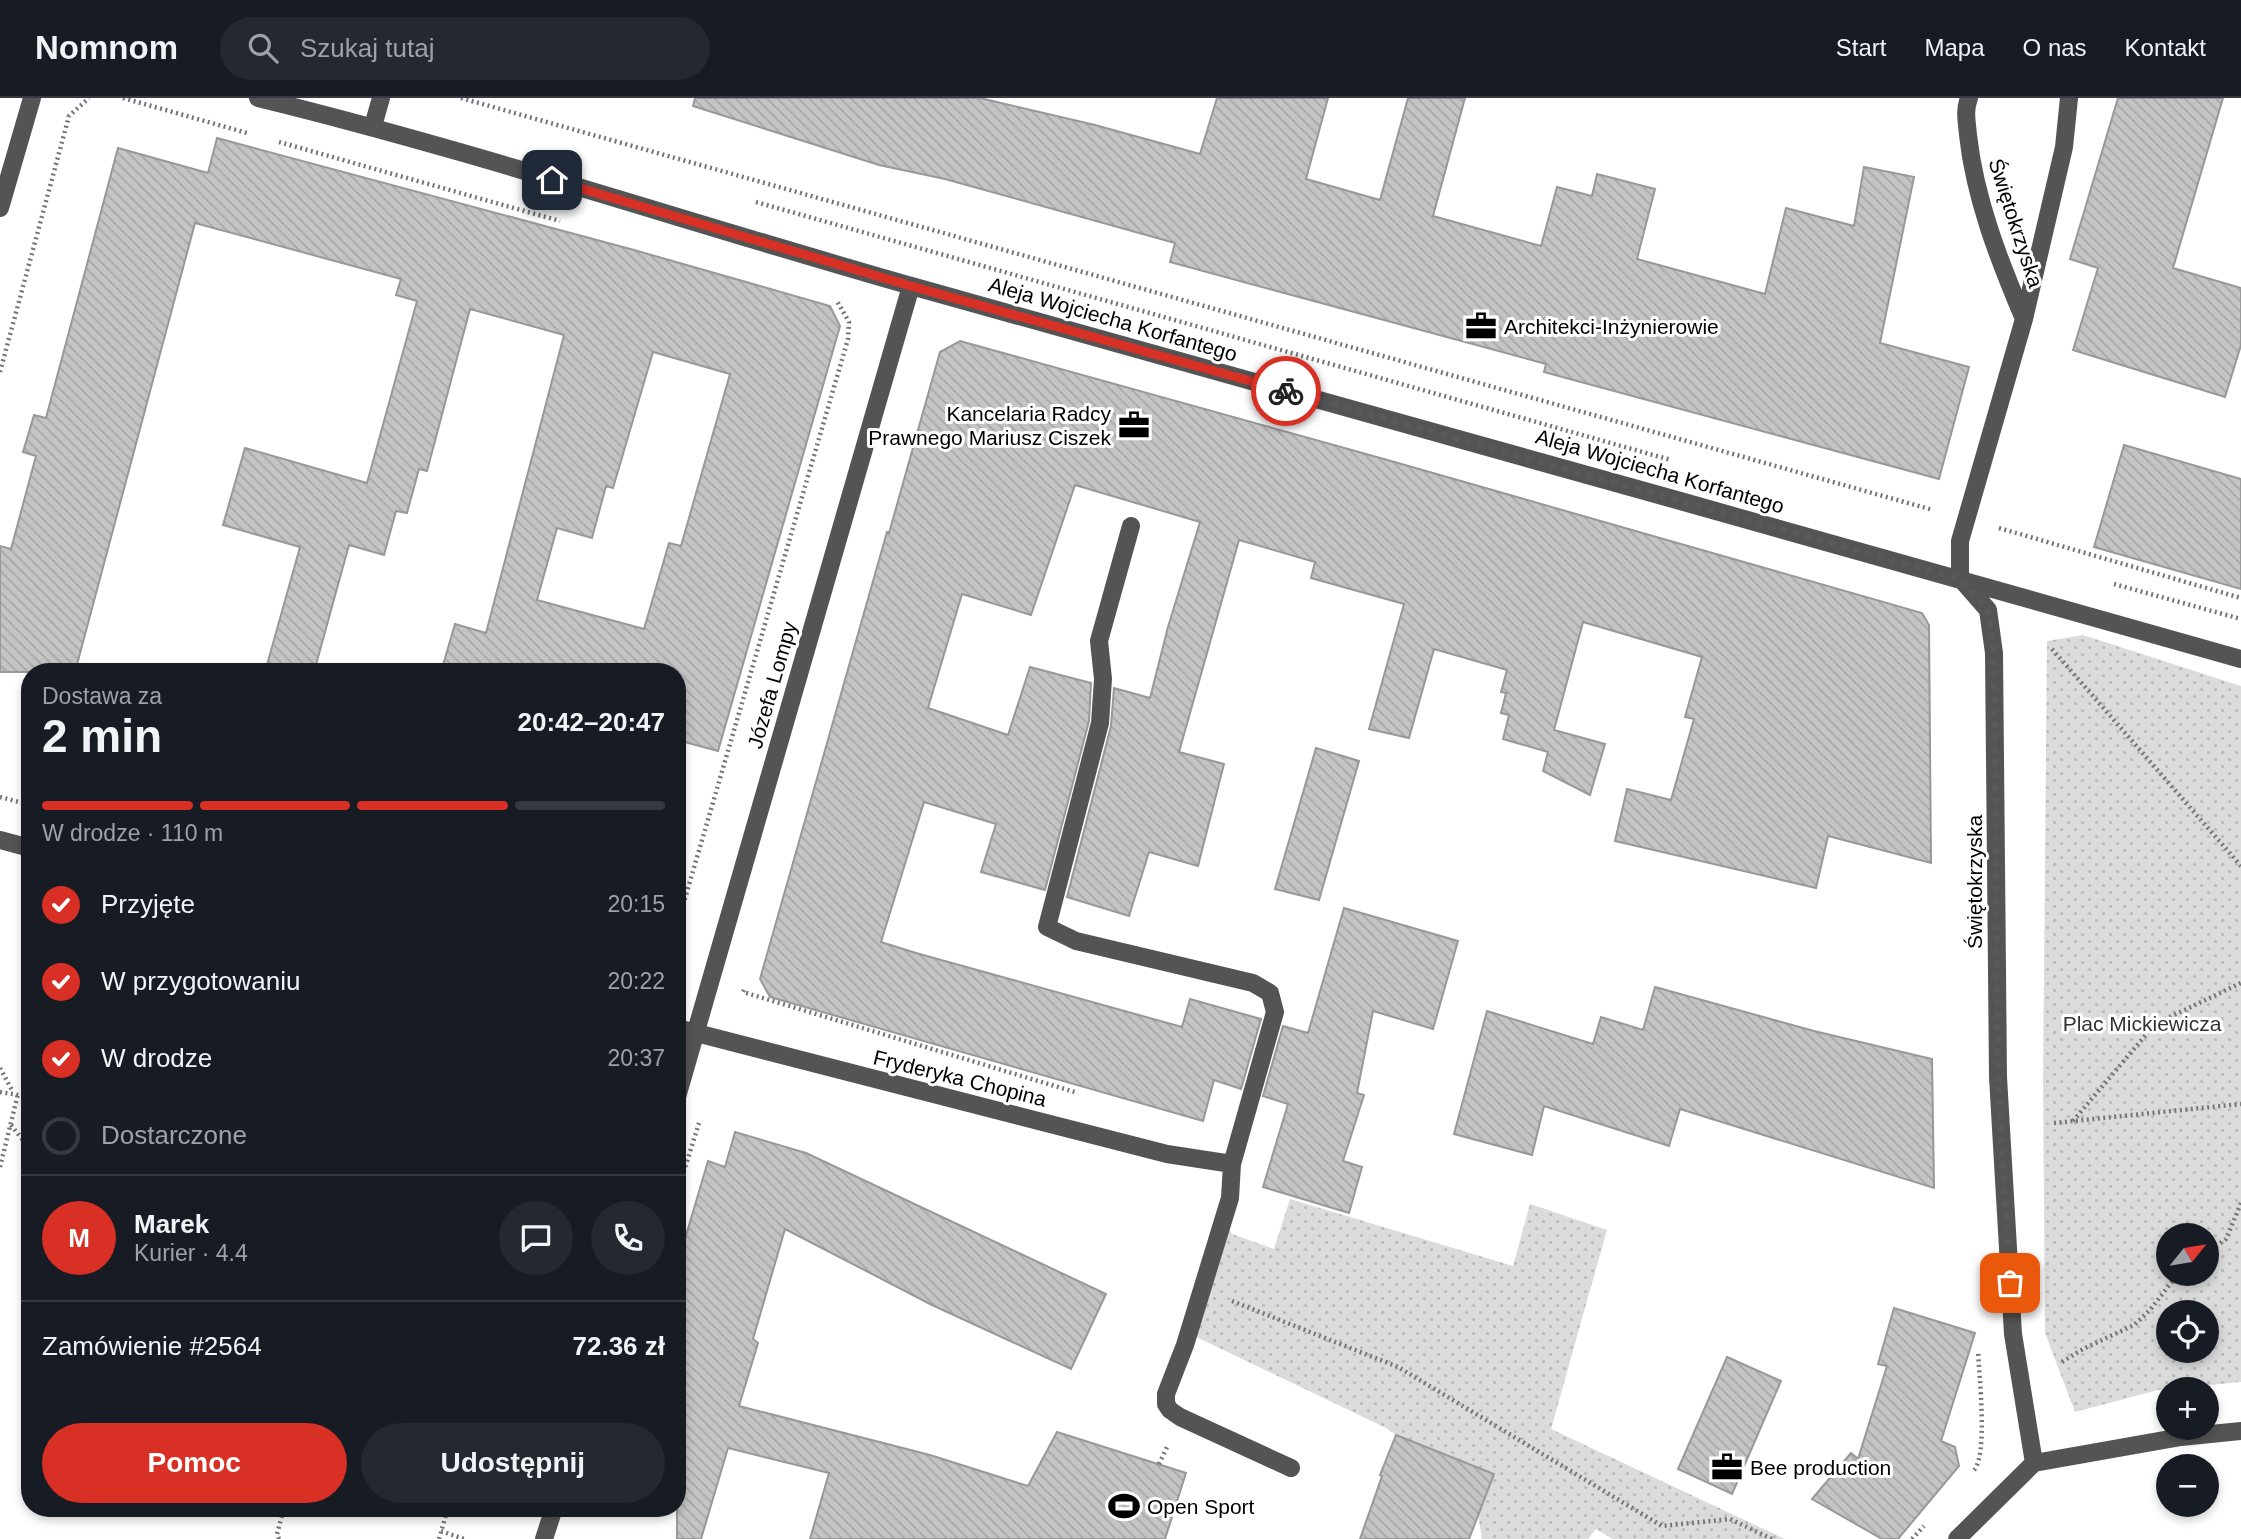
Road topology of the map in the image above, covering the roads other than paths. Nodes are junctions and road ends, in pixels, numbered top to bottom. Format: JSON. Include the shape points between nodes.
{"nodes":[{"id":1,"x":32,"y":98,"type":"edge"},
{"id":2,"x":258,"y":98,"type":"edge"},
{"id":3,"x":381,"y":98,"type":"edge"},
{"id":4,"x":1969,"y":98,"type":"edge"},
{"id":5,"x":2070,"y":98,"type":"edge"},
{"id":6,"x":373,"y":126,"type":"junction"},
{"id":7,"x":0,"y":208,"type":"edge"},
{"id":8,"x":911,"y":286,"type":"junction"},
{"id":9,"x":2024,"y":319,"type":"junction"},
{"id":10,"x":1131,"y":526,"type":"dead end"},
{"id":11,"x":1960,"y":579,"type":"junction"},
{"id":12,"x":2241,"y":659,"type":"edge"},
{"id":13,"x":0,"y":840,"type":"edge"},
{"id":14,"x":21,"y":846,"type":"edge"},
{"id":15,"x":686,"y":1030,"type":"edge"},
{"id":16,"x":697,"y":1033,"type":"junction"},
{"id":17,"x":686,"y":1068,"type":"edge"},
{"id":18,"x":1232,"y":1164,"type":"junction"},
{"id":19,"x":2241,"y":1431,"type":"edge"},
{"id":20,"x":2034,"y":1463,"type":"junction"},
{"id":21,"x":1291,"y":1468,"type":"dead end"},
{"id":22,"x":551,"y":1517,"type":"edge"},
{"id":23,"x":544,"y":1539,"type":"edge"},
{"id":24,"x":1957,"y":1539,"type":"edge"}],
"edges":[{"from":1,"to":7,"type":"street"},
{"from":2,"to":6,"type":"street","name":"Aleja Wojciecha Korfantego"},
{"from":3,"to":6,"type":"street"},
{"from":4,"to":9,"type":"street","name":"Świętokrzyska","via":[[1965,108],[1971,160],[2002,267]]},
{"from":5,"to":9,"type":"street","name":"Świętokrzyska","via":[[2064,147]]},
{"from":6,"to":8,"type":"street","name":"Aleja Wojciecha Korfantego"},
{"from":8,"to":11,"type":"street","name":"Aleja Wojciecha Korfantego"},
{"from":8,"to":16,"type":"street","name":"Józefa Lompy"},
{"from":9,"to":11,"type":"street","name":"Świętokrzyska","via":[[1965,519]]},
{"from":10,"to":18,"type":"street","via":[[1099,641],[1100,723],[1047,927],[1076,941],[1253,983],[1270,993],[1275,1012]]},
{"from":11,"to":12,"type":"street","name":"Aleja Wojciecha Korfantego"},
{"from":11,"to":20,"type":"street","name":"Świętokrzyska","via":[[1988,610],[1994,653],[1998,1077],[2013,1334]]},
{"from":13,"to":14,"type":"street"},
{"from":15,"to":16,"type":"street","name":"Fryderyka Chopina"},
{"from":16,"to":17,"type":"street","name":"Józefa Lompy"},
{"from":16,"to":18,"type":"street","name":"Fryderyka Chopina","via":[[1167,1154]]},
{"from":18,"to":21,"type":"street","via":[[1230,1198],[1166,1404],[1180,1417]]},
{"from":19,"to":20,"type":"street"},
{"from":20,"to":24,"type":"street"},
{"from":22,"to":23,"type":"street"}]}
